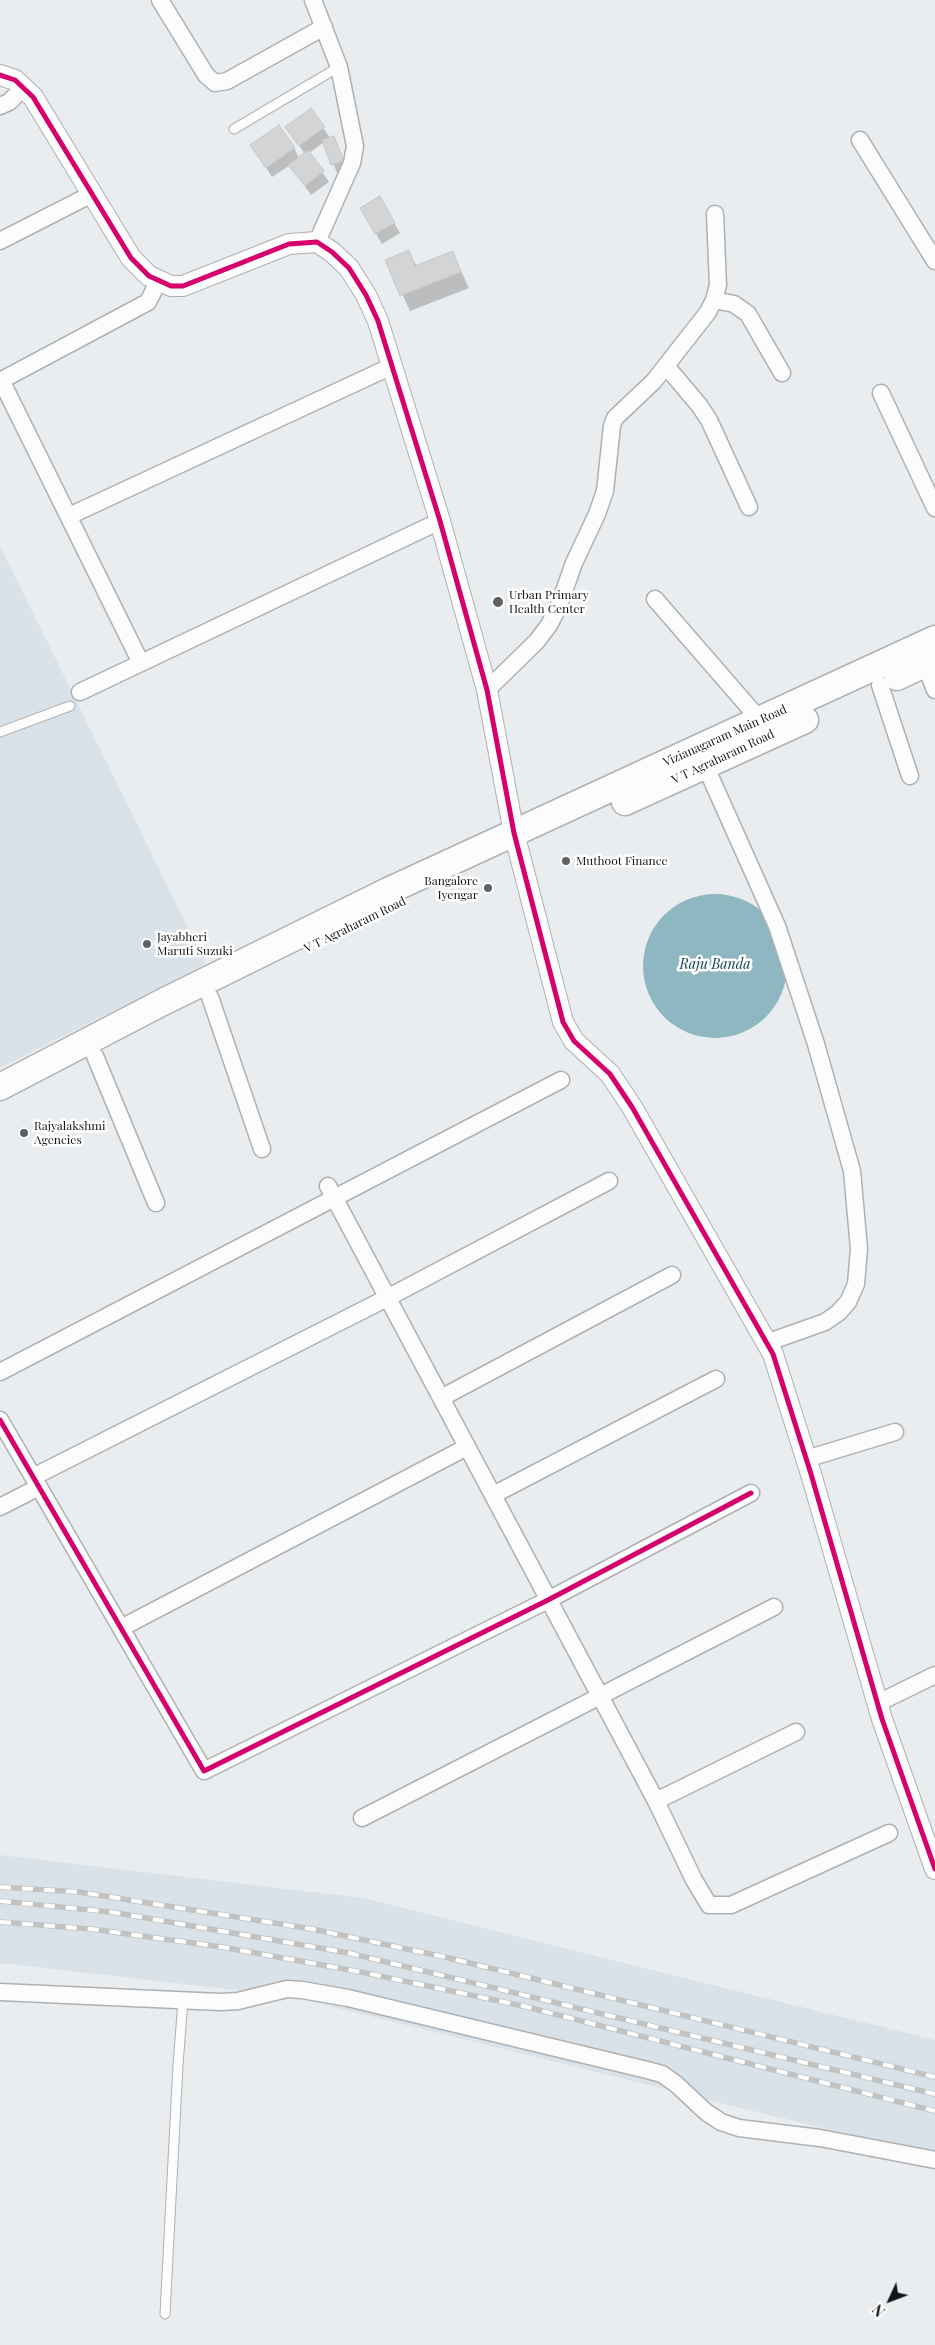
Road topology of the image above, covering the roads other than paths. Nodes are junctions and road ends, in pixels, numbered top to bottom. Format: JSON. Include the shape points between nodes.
{"nodes":[{"id":1,"x":160,"y":0,"type":"edge"},
{"id":2,"x":313,"y":0,"type":"edge"},
{"id":3,"x":324,"y":27,"type":"junction"},
{"id":4,"x":339,"y":67,"type":"junction"},
{"id":5,"x":0,"y":76,"type":"edge"},
{"id":6,"x":24,"y":87,"type":"junction"},
{"id":7,"x":0,"y":106,"type":"edge"},
{"id":8,"x":234,"y":128,"type":"dead end"},
{"id":9,"x":860,"y":140,"type":"dead end"},
{"id":10,"x":92,"y":194,"type":"junction"},
{"id":11,"x":715,"y":214,"type":"dead end"},
{"id":12,"x":0,"y":241,"type":"edge"},
{"id":13,"x":317,"y":242,"type":"junction"},
{"id":14,"x":935,"y":261,"type":"edge"},
{"id":15,"x":158,"y":282,"type":"junction"},
{"id":16,"x":714,"y":300,"type":"junction"},
{"id":17,"x":392,"y":366,"type":"junction"},
{"id":18,"x":666,"y":366,"type":"junction"},
{"id":19,"x":782,"y":374,"type":"dead end"},
{"id":20,"x":1,"y":381,"type":"edge"},
{"id":21,"x":881,"y":393,"type":"dead end"},
{"id":22,"x":749,"y":507,"type":"dead end"},
{"id":23,"x":935,"y":508,"type":"edge"},
{"id":24,"x":68,"y":516,"type":"junction"},
{"id":25,"x":440,"y":521,"type":"junction"},
{"id":26,"x":655,"y":599,"type":"dead end"},
{"id":27,"x":935,"y":639,"type":"edge"},
{"id":28,"x":930,"y":662,"type":"edge"},
{"id":29,"x":140,"y":663,"type":"junction"},
{"id":30,"x":880,"y":685,"type":"junction"},
{"id":31,"x":487,"y":690,"type":"junction"},
{"id":32,"x":935,"y":690,"type":"edge"},
{"id":33,"x":80,"y":692,"type":"dead end"},
{"id":34,"x":70,"y":706,"type":"dead end"},
{"id":35,"x":760,"y":720,"type":"junction"},
{"id":36,"x":0,"y":732,"type":"edge"},
{"id":37,"x":705,"y":766,"type":"junction"},
{"id":38,"x":910,"y":776,"type":"dead end"},
{"id":39,"x":516,"y":841,"type":"junction"},
{"id":40,"x":210,"y":997,"type":"junction"},
{"id":41,"x":95,"y":1056,"type":"junction"},
{"id":42,"x":561,"y":1080,"type":"dead end"},
{"id":43,"x":0,"y":1087,"type":"edge"},
{"id":44,"x":0,"y":1107,"type":"edge"},
{"id":45,"x":262,"y":1150,"type":"dead end"},
{"id":46,"x":609,"y":1181,"type":"dead end"},
{"id":47,"x":331,"y":1192,"type":"junction"},
{"id":48,"x":156,"y":1204,"type":"dead end"},
{"id":49,"x":672,"y":1275,"type":"dead end"},
{"id":50,"x":387,"y":1298,"type":"junction"},
{"id":51,"x":766,"y":1343,"type":"junction"},
{"id":52,"x":0,"y":1372,"type":"edge"},
{"id":53,"x":716,"y":1379,"type":"dead end"},
{"id":54,"x":441,"y":1398,"type":"junction"},
{"id":55,"x":0,"y":1420,"type":"edge"},
{"id":56,"x":895,"y":1432,"type":"dead end"},
{"id":57,"x":467,"y":1447,"type":"junction"},
{"id":58,"x":806,"y":1459,"type":"junction"},
{"id":59,"x":36,"y":1482,"type":"junction"},
{"id":60,"x":751,"y":1493,"type":"dead end"},
{"id":61,"x":493,"y":1495,"type":"junction"},
{"id":62,"x":0,"y":1508,"type":"edge"},
{"id":63,"x":548,"y":1600,"type":"junction"},
{"id":64,"x":774,"y":1607,"type":"dead end"},
{"id":65,"x":121,"y":1628,"type":"junction"},
{"id":66,"x":935,"y":1675,"type":"edge"},
{"id":67,"x":600,"y":1696,"type":"junction"},
{"id":68,"x":878,"y":1703,"type":"junction"},
{"id":69,"x":796,"y":1732,"type":"dead end"},
{"id":70,"x":656,"y":1801,"type":"junction"},
{"id":71,"x":362,"y":1818,"type":"dead end"},
{"id":72,"x":889,"y":1833,"type":"dead end"},
{"id":73,"x":935,"y":1869,"type":"edge"},
{"id":74,"x":0,"y":1992,"type":"edge"},
{"id":75,"x":184,"y":2000,"type":"junction"},
{"id":76,"x":935,"y":2160,"type":"edge"},
{"id":77,"x":165,"y":2314,"type":"dead end"}],
"edges":[{"from":1,"to":3,"type":"street","via":[[206,75],[215,84],[227,81]]},
{"from":2,"to":3,"type":"street"},
{"from":3,"to":4,"type":"street"},
{"from":4,"to":8,"type":"lane"},
{"from":4,"to":13,"type":"street","via":[[355,146],[352,163]]},
{"from":5,"to":6,"type":"street","via":[[15,80]]},
{"from":6,"to":7,"type":"street"},
{"from":6,"to":10,"type":"street"},
{"from":9,"to":14,"type":"street"},
{"from":10,"to":12,"type":"street"},
{"from":10,"to":15,"type":"street","via":[[131,258]]},
{"from":11,"to":16,"type":"street","via":[[718,285]]},
{"from":13,"to":15,"type":"street","via":[[289,244],[183,286]]},
{"from":13,"to":17,"type":"street","via":[[348,268],[366,295]]},
{"from":15,"to":20,"type":"street","via":[[148,302]]},
{"from":16,"to":18,"type":"street"},
{"from":16,"to":19,"type":"street","via":[[734,304],[748,314]]},
{"from":17,"to":24,"type":"street"},
{"from":17,"to":25,"type":"street"},
{"from":18,"to":22,"type":"street","via":[[709,420]]},
{"from":18,"to":31,"type":"street","via":[[650,386],[615,418],[600,507],[549,625]]},
{"from":20,"to":24,"type":"street"},
{"from":21,"to":23,"type":"street"},
{"from":24,"to":29,"type":"street"},
{"from":25,"to":29,"type":"street"},
{"from":25,"to":31,"type":"street"},
{"from":26,"to":35,"type":"street"},
{"from":27,"to":35,"type":"main road","name":"Vizianagaram Main Road"},
{"from":28,"to":30,"type":"main road","name":"V T Agraharam Road"},
{"from":28,"to":32,"type":"street"},
{"from":29,"to":33,"type":"street"},
{"from":30,"to":37,"type":"main road","name":"V T Agraharam Road"},
{"from":30,"to":38,"type":"street"},
{"from":31,"to":39,"type":"street"},
{"from":34,"to":36,"type":"lane"},
{"from":35,"to":39,"type":"main road","name":"Vizianagaram Main Road"},
{"from":37,"to":39,"type":"main road","name":"V T Agraharam Road"},
{"from":37,"to":51,"type":"street","via":[[777,926],[816,1044],[852,1171],[859,1249],[856,1284],[848,1302],[825,1322]]},
{"from":39,"to":40,"type":"main road","name":"V T Agraharam Road","via":[[484,864]]},
{"from":39,"to":43,"type":"main road","name":"V T Agraharam Road","via":[[344,912]]},
{"from":39,"to":51,"type":"street","via":[[563,1022],[583,1052],[610,1074],[632,1107]]},
{"from":40,"to":41,"type":"main road","name":"V T Agraharam Road"},
{"from":40,"to":45,"type":"street"},
{"from":41,"to":44,"type":"main road","name":"V T Agraharam Road"},
{"from":41,"to":48,"type":"street"},
{"from":42,"to":47,"type":"street"},
{"from":46,"to":50,"type":"street"},
{"from":47,"to":50,"type":"street"},
{"from":47,"to":52,"type":"street"},
{"from":49,"to":54,"type":"street"},
{"from":50,"to":54,"type":"street"},
{"from":50,"to":59,"type":"street"},
{"from":51,"to":58,"type":"street","via":[[773,1354]]},
{"from":53,"to":61,"type":"street"},
{"from":54,"to":57,"type":"street"},
{"from":55,"to":59,"type":"street"},
{"from":56,"to":58,"type":"street"},
{"from":57,"to":61,"type":"street"},
{"from":57,"to":65,"type":"street"},
{"from":58,"to":68,"type":"street"},
{"from":59,"to":62,"type":"street"},
{"from":59,"to":65,"type":"street"},
{"from":60,"to":63,"type":"street"},
{"from":61,"to":63,"type":"street"},
{"from":63,"to":65,"type":"street","via":[[204,1771]]},
{"from":63,"to":67,"type":"street"},
{"from":64,"to":67,"type":"street"},
{"from":66,"to":68,"type":"street"},
{"from":67,"to":70,"type":"street"},
{"from":67,"to":71,"type":"street"},
{"from":68,"to":73,"type":"street"},
{"from":69,"to":70,"type":"street"},
{"from":70,"to":72,"type":"street","via":[[709,1905],[731,1904]]},
{"from":74,"to":75,"type":"street"},
{"from":75,"to":76,"type":"street","via":[[238,2001],[287,1989],[348,1998],[662,2074],[706,2112],[739,2128],[820,2138]]},
{"from":75,"to":77,"type":"lane"}]}
